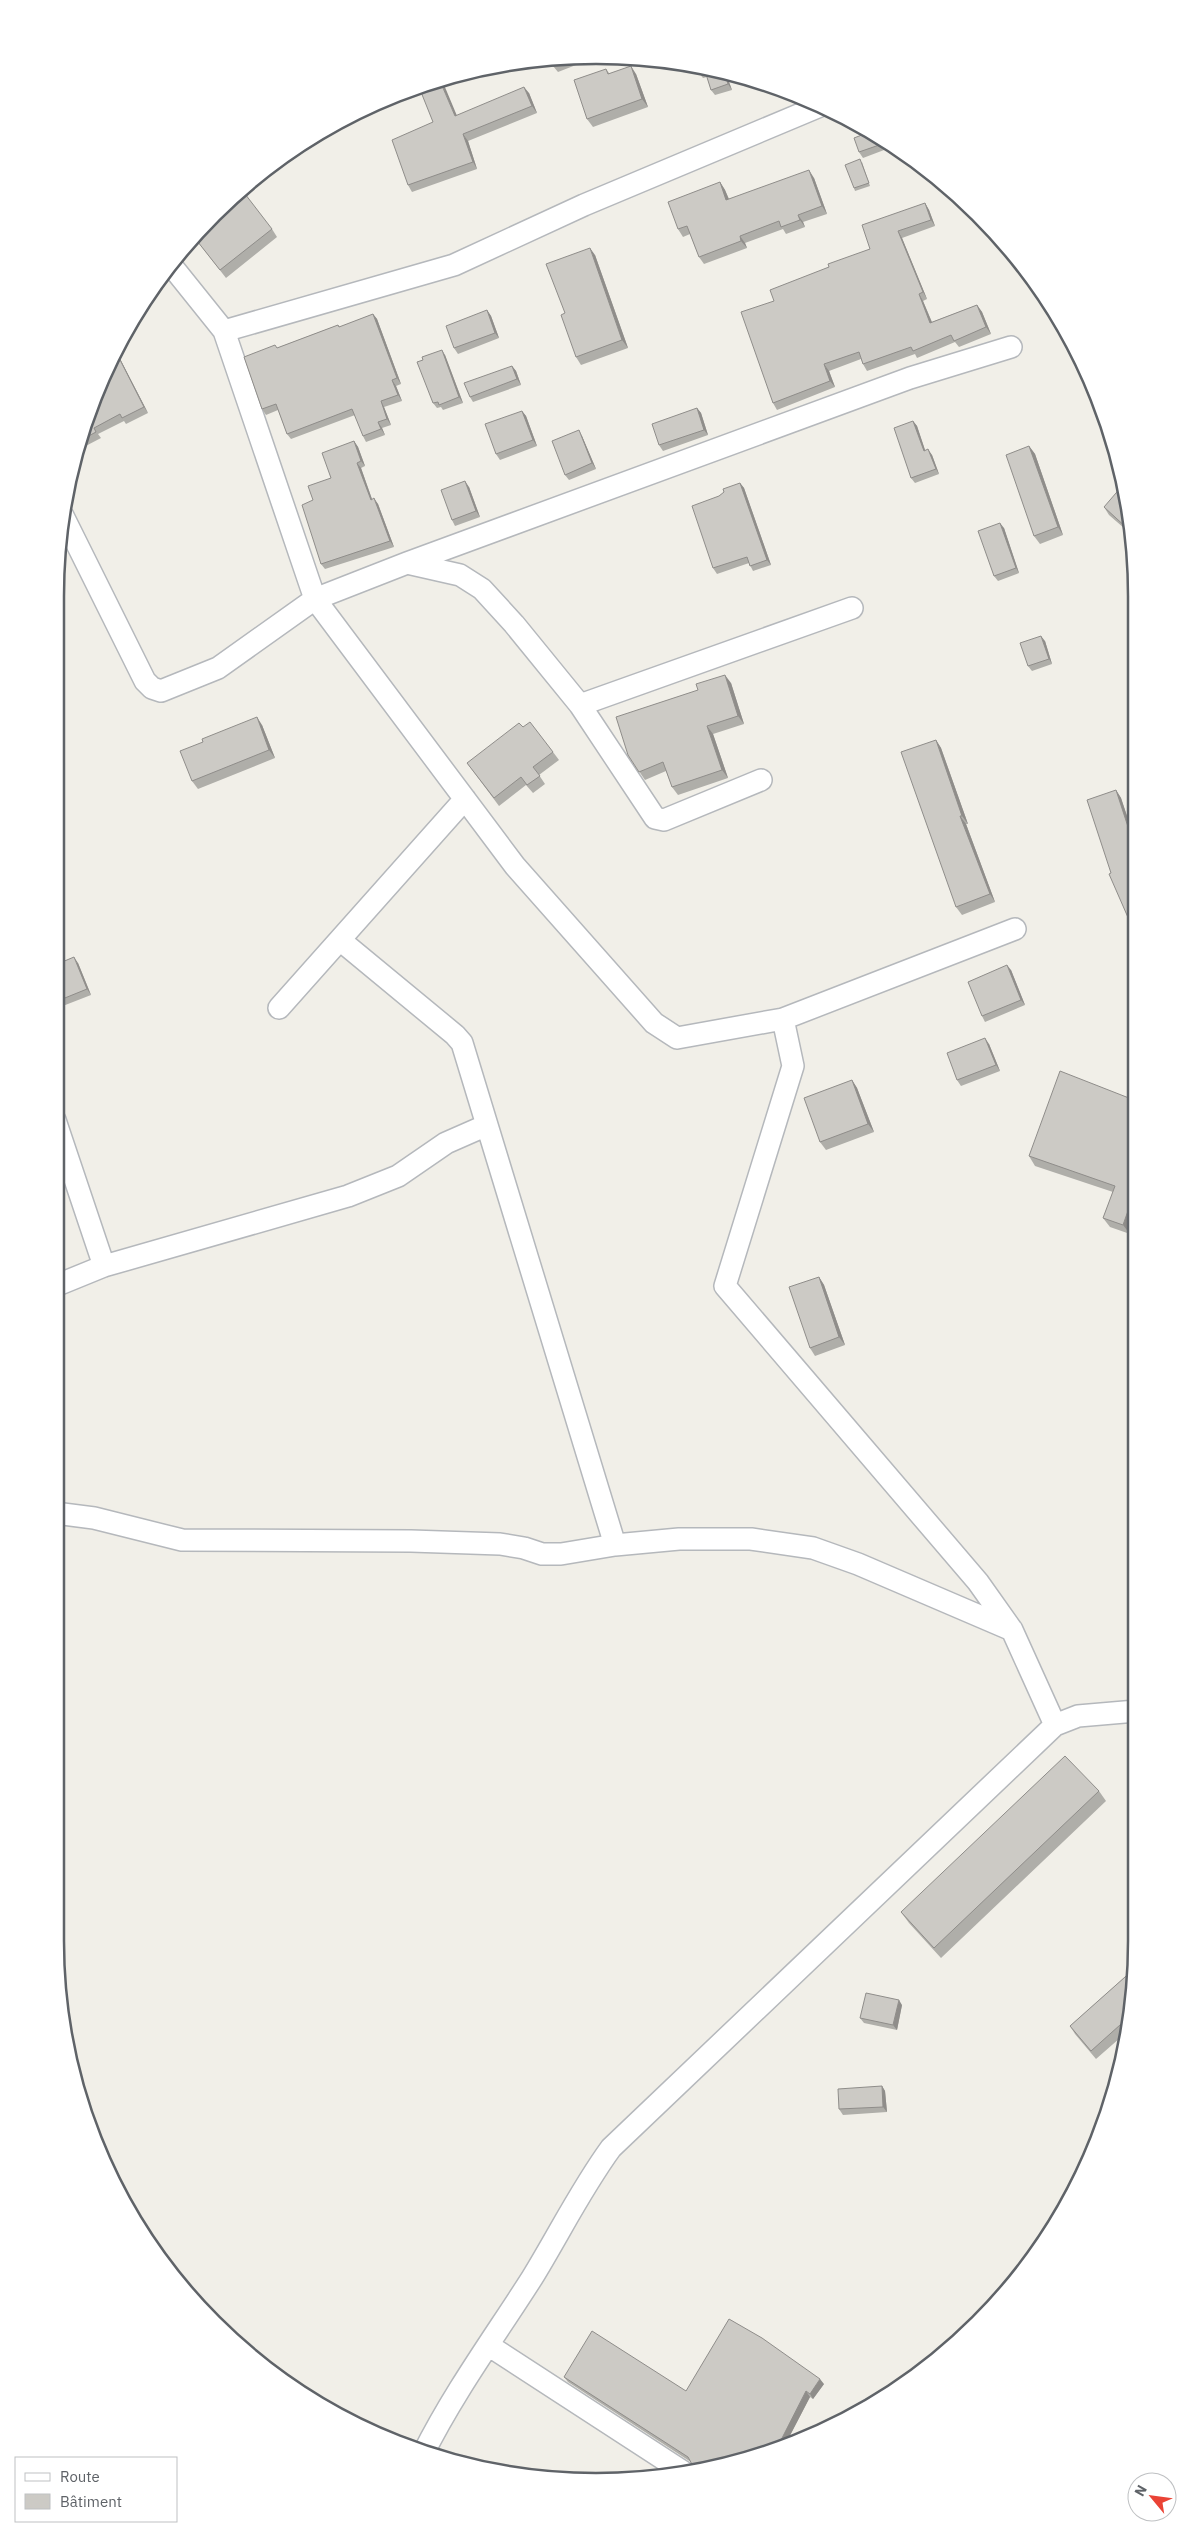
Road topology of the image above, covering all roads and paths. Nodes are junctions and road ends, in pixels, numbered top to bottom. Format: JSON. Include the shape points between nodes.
{"nodes":[{"id":1,"x":812,"y":110,"type":"edge"},
{"id":2,"x":175,"y":270,"type":"edge"},
{"id":3,"x":224,"y":331,"type":"junction"},
{"id":4,"x":1011,"y":347,"type":"dead end"},
{"id":5,"x":68,"y":526,"type":"edge"},
{"id":6,"x":407,"y":563,"type":"junction"},
{"id":7,"x":315,"y":599,"type":"junction"},
{"id":8,"x":852,"y":608,"type":"dead end"},
{"id":9,"x":580,"y":705,"type":"junction"},
{"id":10,"x":761,"y":780,"type":"dead end"},
{"id":11,"x":465,"y":799,"type":"junction"},
{"id":12,"x":1015,"y":929,"type":"dead end"},
{"id":13,"x":340,"y":940,"type":"junction"},
{"id":14,"x":279,"y":1008,"type":"dead end"},
{"id":15,"x":783,"y":1019,"type":"junction"},
{"id":16,"x":487,"y":1125,"type":"junction"},
{"id":17,"x":64,"y":1147,"type":"edge"},
{"id":18,"x":104,"y":1266,"type":"junction"},
{"id":19,"x":64,"y":1282,"type":"edge"},
{"id":20,"x":64,"y":1515,"type":"edge"},
{"id":21,"x":615,"y":1545,"type":"junction"},
{"id":22,"x":1012,"y":1630,"type":"junction"},
{"id":23,"x":1128,"y":1712,"type":"edge"},
{"id":24,"x":1055,"y":1725,"type":"junction"},
{"id":25,"x":488,"y":2345,"type":"junction"},
{"id":26,"x":428,"y":2446,"type":"edge"},
{"id":27,"x":676,"y":2467,"type":"edge"}],
"edges":[{"from":1,"to":3,"type":"street","via":[[584,205],[454,265]]},
{"from":2,"to":3,"type":"street"},
{"from":3,"to":7,"type":"street"},
{"from":4,"to":6,"type":"street","via":[[910,378]]},
{"from":5,"to":7,"type":"street","via":[[140,673],[152,688],[161,691],[218,668]]},
{"from":6,"to":7,"type":"street"},
{"from":6,"to":9,"type":"street","via":[[460,576],[482,589]]},
{"from":7,"to":11,"type":"street"},
{"from":8,"to":9,"type":"street"},
{"from":9,"to":10,"type":"street","via":[[655,818],[664,820]]},
{"from":11,"to":13,"type":"street"},
{"from":11,"to":15,"type":"street","via":[[515,866],[654,1023],[677,1038]]},
{"from":12,"to":15,"type":"street"},
{"from":13,"to":14,"type":"street"},
{"from":13,"to":16,"type":"street","via":[[462,1043]]},
{"from":15,"to":22,"type":"street","via":[[793,1066],[725,1286],[978,1582]]},
{"from":16,"to":18,"type":"street","via":[[446,1143],[398,1176],[348,1196]]},
{"from":16,"to":21,"type":"street"},
{"from":17,"to":18,"type":"street"},
{"from":18,"to":19,"type":"street"},
{"from":20,"to":21,"type":"street","via":[[129,1526],[182,1540],[490,1544],[542,1554]]},
{"from":21,"to":22,"type":"street","via":[[679,1539],[751,1539],[813,1548]]},
{"from":22,"to":24,"type":"street"},
{"from":23,"to":24,"type":"street","via":[[1078,1716]]},
{"from":24,"to":25,"type":"street","via":[[611,2148],[590,2176],[533,2276]]},
{"from":25,"to":26,"type":"street"},
{"from":25,"to":27,"type":"street"}]}
